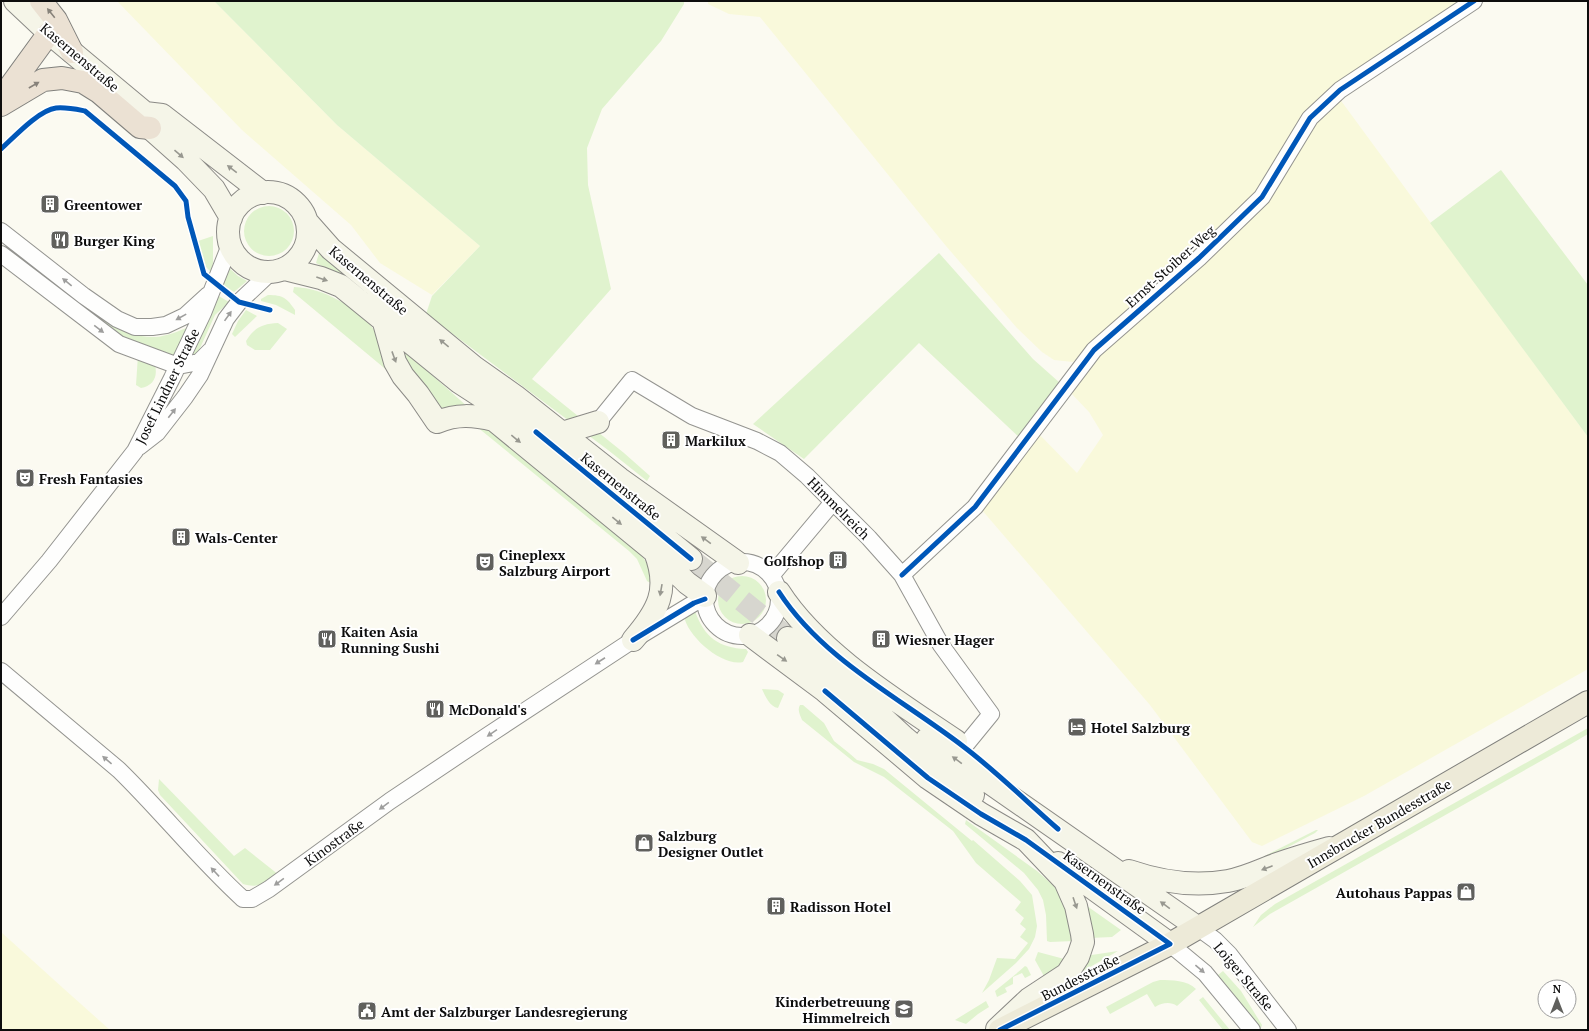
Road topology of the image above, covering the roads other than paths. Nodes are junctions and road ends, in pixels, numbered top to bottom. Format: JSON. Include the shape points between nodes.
{"nodes":[{"id":1,"x":15,"y":1,"type":"edge"},
{"id":2,"x":41,"y":1,"type":"edge"},
{"id":3,"x":1474,"y":1,"type":"edge"},
{"id":4,"x":49,"y":33,"type":"junction"},
{"id":5,"x":72,"y":52,"type":"junction"},
{"id":6,"x":1,"y":99,"type":"edge"},
{"id":7,"x":1,"y":105,"type":"edge"},
{"id":8,"x":148,"y":120,"type":"junction"},
{"id":9,"x":263,"y":192,"type":"junction"},
{"id":10,"x":231,"y":218,"type":"junction"},
{"id":11,"x":308,"y":223,"type":"junction"},
{"id":12,"x":1,"y":231,"type":"edge"},
{"id":13,"x":230,"y":245,"type":"junction"},
{"id":14,"x":1,"y":254,"type":"edge"},
{"id":15,"x":278,"y":271,"type":"junction"},
{"id":16,"x":210,"y":292,"type":"junction"},
{"id":17,"x":383,"y":320,"type":"junction"},
{"id":18,"x":210,"y":351,"type":"junction"},
{"id":19,"x":178,"y":366,"type":"junction"},
{"id":20,"x":474,"y":367,"type":"junction"},
{"id":21,"x":459,"y":382,"type":"junction"},
{"id":22,"x":494,"y":420,"type":"junction"},
{"id":23,"x":598,"y":422,"type":"junction"},
{"id":24,"x":536,"y":432,"type":"junction"},
{"id":25,"x":562,"y":433,"type":"junction"},
{"id":26,"x":135,"y":451,"type":"junction"},
{"id":27,"x":588,"y":453,"type":"junction"},
{"id":28,"x":834,"y":502,"type":"junction"},
{"id":29,"x":654,"y":552,"type":"junction"},
{"id":30,"x":691,"y":559,"type":"tunnel mouth"},
{"id":31,"x":738,"y":563,"type":"junction"},
{"id":32,"x":902,"y":575,"type":"junction"},
{"id":33,"x":775,"y":584,"type":"junction"},
{"id":34,"x":705,"y":598,"type":"junction"},
{"id":35,"x":1,"y":617,"type":"edge"},
{"id":36,"x":750,"y":635,"type":"junction"},
{"id":37,"x":788,"y":638,"type":"tunnel mouth"},
{"id":38,"x":633,"y":640,"type":"junction"},
{"id":39,"x":1,"y":671,"type":"edge"},
{"id":40,"x":851,"y":688,"type":"junction"},
{"id":41,"x":1588,"y":702,"type":"edge"},
{"id":42,"x":964,"y":747,"type":"junction"},
{"id":43,"x":1058,"y":829,"type":"junction"},
{"id":44,"x":1026,"y":840,"type":"junction"},
{"id":45,"x":1344,"y":844,"type":"junction"},
{"id":46,"x":1106,"y":863,"type":"junction"},
{"id":47,"x":1197,"y":927,"type":"junction"},
{"id":48,"x":1170,"y":944,"type":"junction"},
{"id":49,"x":996,"y":1030,"type":"edge"},
{"id":50,"x":1000,"y":1030,"type":"edge"},
{"id":51,"x":1252,"y":1030,"type":"edge"},
{"id":52,"x":1287,"y":1030,"type":"edge"}],
"edges":[{"from":1,"to":4,"type":"main road","name":"Kasernenstraße"},
{"from":5,"to":2,"type":"highway","one_way":true,"via":[[56,20]]},
{"from":3,"to":32,"type":"street","name":"Ernst-Stoiber-Weg","via":[[1340,90],[1310,118],[1262,198],[1199,258],[1094,350],[975,507]]},
{"from":4,"to":5,"type":"main road","name":"Kasernenstraße"},
{"from":4,"to":6,"type":"highway"},
{"from":5,"to":8,"type":"main road","name":"Kasernenstraße"},
{"from":7,"to":8,"type":"highway","one_way":true,"via":[[43,80],[62,78],[83,82],[99,92],[140,127]]},
{"from":9,"to":8,"type":"main road","name":"Kasernenstraße","one_way":true,"via":[[162,115]]},
{"from":8,"to":10,"type":"main road","name":"Kasernenstraße","one_way":true,"via":[[214,189]]},
{"from":9,"to":10,"type":"main road","via":[[243,200]]},
{"from":9,"to":11,"type":"main road","via":[[275,192],[286,196],[304,212]]},
{"from":10,"to":13,"type":"main road","via":[[228,230]]},
{"from":11,"to":15,"type":"main road","via":[[308,237],[304,250],[296,261]]},
{"from":20,"to":11,"type":"main road","name":"Kasernenstraße","one_way":true,"via":[[331,249]]},
{"from":16,"to":12,"type":"street","one_way":true,"via":[[185,316],[166,325],[135,327],[117,319],[84,296]]},
{"from":13,"to":15,"type":"main road","via":[[243,264],[253,270]]},
{"from":13,"to":16,"type":"street","name":"Josef Lindner Straße"},
{"from":14,"to":19,"type":"street","one_way":true,"via":[[119,344]]},
{"from":15,"to":17,"type":"main road","name":"Kasernenstraße","one_way":true,"via":[[322,278],[341,286]]},
{"from":18,"to":15,"type":"street","name":"Josef Lindner Straße","one_way":true,"via":[[226,319],[239,302]]},
{"from":16,"to":19,"type":"street","name":"Josef Lindner Straße"},
{"from":17,"to":21,"type":"main road","name":"Kasernenstraße"},
{"from":17,"to":22,"type":"main road","one_way":true,"via":[[395,362],[437,422],[464,415]]},
{"from":18,"to":19,"type":"street","via":[[199,362]]},
{"from":26,"to":18,"type":"street","name":"Josef Lindner Straße","one_way":true,"via":[[157,433],[185,397],[200,375]]},
{"from":19,"to":26,"type":"street","name":"Josef Lindner Straße"},
{"from":20,"to":24,"type":"main road","name":"Kasernenstraße"},
{"from":20,"to":25,"type":"main road"},
{"from":21,"to":22,"type":"main road"},
{"from":21,"to":24,"type":"main road","name":"Kasernenstraße"},
{"from":22,"to":29,"type":"main road","one_way":true},
{"from":23,"to":25,"type":"main road"},
{"from":23,"to":27,"type":"main road"},
{"from":23,"to":28,"type":"street","name":"Himmelreich","via":[[632,380],[692,416],[758,441],[780,453]]},
{"from":24,"to":30,"type":"main road","name":"Kasernenstraße"},
{"from":25,"to":27,"type":"main road"},
{"from":26,"to":35,"type":"street","via":[[49,561]]},
{"from":31,"to":27,"type":"main road","one_way":true,"via":[[620,479]]},
{"from":28,"to":32,"type":"street","name":"Himmelreich"},
{"from":28,"to":33,"type":"street"},
{"from":29,"to":34,"type":"main road"},
{"from":29,"to":38,"type":"main road","one_way":true,"via":[[662,578],[659,600],[649,621]]},
{"from":31,"to":33,"type":"street","via":[[750,563],[762,568]]},
{"from":31,"to":34,"type":"street","via":[[728,565],[712,578]]},
{"from":32,"to":42,"type":"street","name":"Himmelreich","via":[[941,645],[991,714]]},
{"from":33,"to":36,"type":"street","via":[[778,606],[773,619],[767,627]]},
{"from":33,"to":42,"type":"main road","via":[[801,622],[844,661]]},
{"from":34,"to":36,"type":"street","via":[[710,615],[722,630],[740,636]]},
{"from":34,"to":38,"type":"street","name":"Kinostraße"},
{"from":36,"to":44,"type":"main road","one_way":true,"via":[[825,691],[928,778],[980,814]]},
{"from":37,"to":40,"type":"main road","name":"Kasernenstraße"},
{"from":38,"to":39,"type":"street","name":"Kinostraße","one_way":true,"via":[[397,797],[252,899],[243,899],[220,878],[119,770]]},
{"from":43,"to":40,"type":"main road","name":"Kasernenstraße","one_way":true},
{"from":40,"to":44,"type":"main road","name":"Kasernenstraße","via":[[905,738]]},
{"from":41,"to":45,"type":"main road","name":"Innsbrucker Bundesstraße"},
{"from":42,"to":43,"type":"main road"},
{"from":43,"to":46,"type":"main road","name":"Kasernenstraße"},
{"from":44,"to":48,"type":"main road","name":"Kasernenstraße"},
{"from":44,"to":49,"type":"main road","one_way":true,"via":[[1065,881],[1076,906],[1083,942],[1078,957],[1067,974],[1029,999]]},
{"from":45,"to":46,"type":"main road","one_way":true,"via":[[1300,856],[1229,881],[1209,884],[1158,880]]},
{"from":45,"to":47,"type":"main road","name":"Innsbrucker Bundesstraße"},
{"from":47,"to":46,"type":"main road","name":"Kasernenstraße","one_way":true},
{"from":47,"to":48,"type":"main road","name":"Innsbrucker Bundesstraße"},
{"from":47,"to":52,"type":"street","name":"Loiger Straße","via":[[1229,954]]},
{"from":48,"to":50,"type":"main road","name":"Bundesstraße"},
{"from":48,"to":51,"type":"street","name":"Loiger Straße","one_way":true,"via":[[1205,973]]}]}
